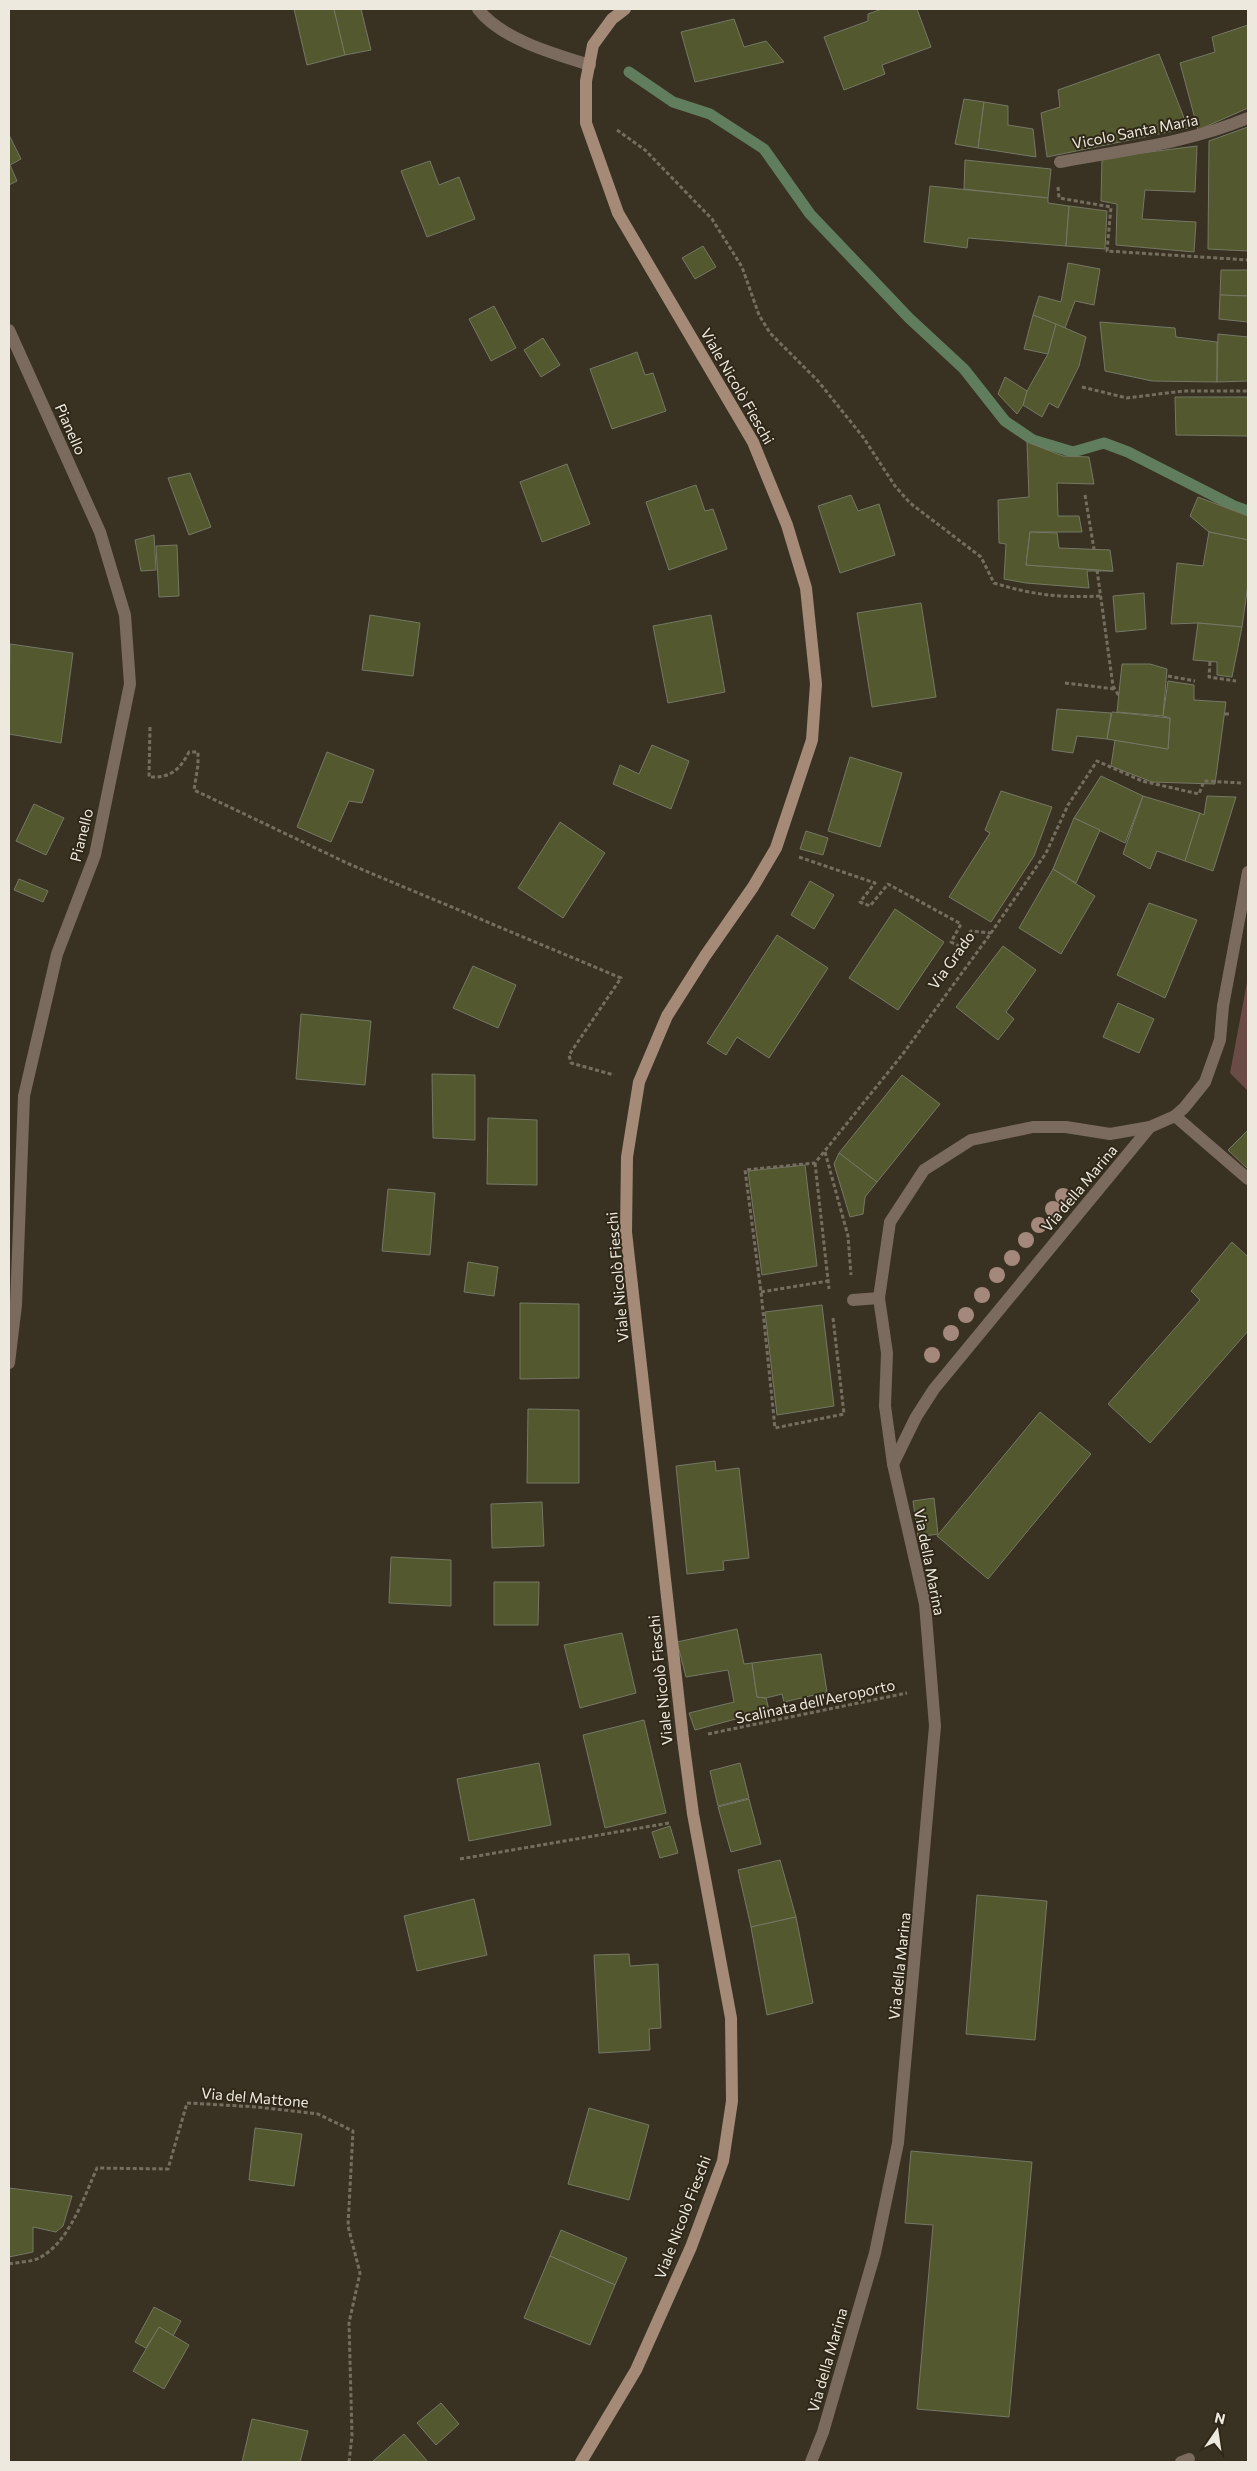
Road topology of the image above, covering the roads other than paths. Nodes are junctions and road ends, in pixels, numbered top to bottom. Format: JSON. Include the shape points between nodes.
{"nodes":[{"id":1,"x":478,"y":9,"type":"edge"},
{"id":2,"x":625,"y":9,"type":"edge"},
{"id":3,"x":590,"y":65,"type":"junction"},
{"id":4,"x":1248,"y":118,"type":"edge"},
{"id":5,"x":1060,"y":162,"type":"road end"},
{"id":6,"x":9,"y":330,"type":"edge"},
{"id":7,"x":1248,"y":872,"type":"edge"},
{"id":8,"x":1175,"y":1116,"type":"junction"},
{"id":9,"x":1150,"y":1127,"type":"junction"},
{"id":10,"x":1248,"y":1179,"type":"edge"},
{"id":11,"x":880,"y":1298,"type":"junction"},
{"id":12,"x":853,"y":1300,"type":"road end"},
{"id":13,"x":9,"y":1363,"type":"edge"},
{"id":14,"x":893,"y":1464,"type":"junction"},
{"id":15,"x":581,"y":2462,"type":"edge"},
{"id":16,"x":811,"y":2462,"type":"edge"}],
"edges":[{"from":1,"to":3,"type":"street","via":[[484,17],[532,47]]},
{"from":2,"to":3,"type":"main road","name":"Viale Nicolò Fieschi","via":[[612,19],[594,45]]},
{"from":3,"to":15,"type":"main road","name":"Viale Nicolò Fieschi","via":[[586,81],[586,123],[618,213],[753,442],[787,525],[806,588],[816,684],[812,740],[776,848],[668,1016],[638,1082],[628,1157],[626,1232],[693,1814],[731,2018],[732,2101],[723,2161],[691,2247],[636,2370]]},
{"from":4,"to":5,"type":"street","name":"Vicolo Santa Maria","via":[[1215,132]]},
{"from":6,"to":13,"type":"street","name":"Pianello","via":[[100,532],[125,615],[130,684],[95,855],[57,954],[24,1096],[16,1304]]},
{"from":7,"to":8,"type":"street","name":"Via della Marina","via":[[1220,1040],[1205,1082]]},
{"from":8,"to":9,"type":"street","name":"Via della Marina"},
{"from":8,"to":10,"type":"street"},
{"from":9,"to":11,"type":"street","name":"Via della Marina","via":[[1110,1134],[1066,1127],[1033,1127],[971,1140],[924,1170],[890,1222]]},
{"from":9,"to":14,"type":"street","name":"Via della Marina","via":[[934,1389]]},
{"from":11,"to":12,"type":"street"},
{"from":11,"to":14,"type":"street","name":"Via della Marina","via":[[887,1353],[885,1406]]},
{"from":14,"to":16,"type":"street","name":"Via della Marina","via":[[925,1604],[930,1725],[898,2143],[875,2253],[823,2432]]}]}
